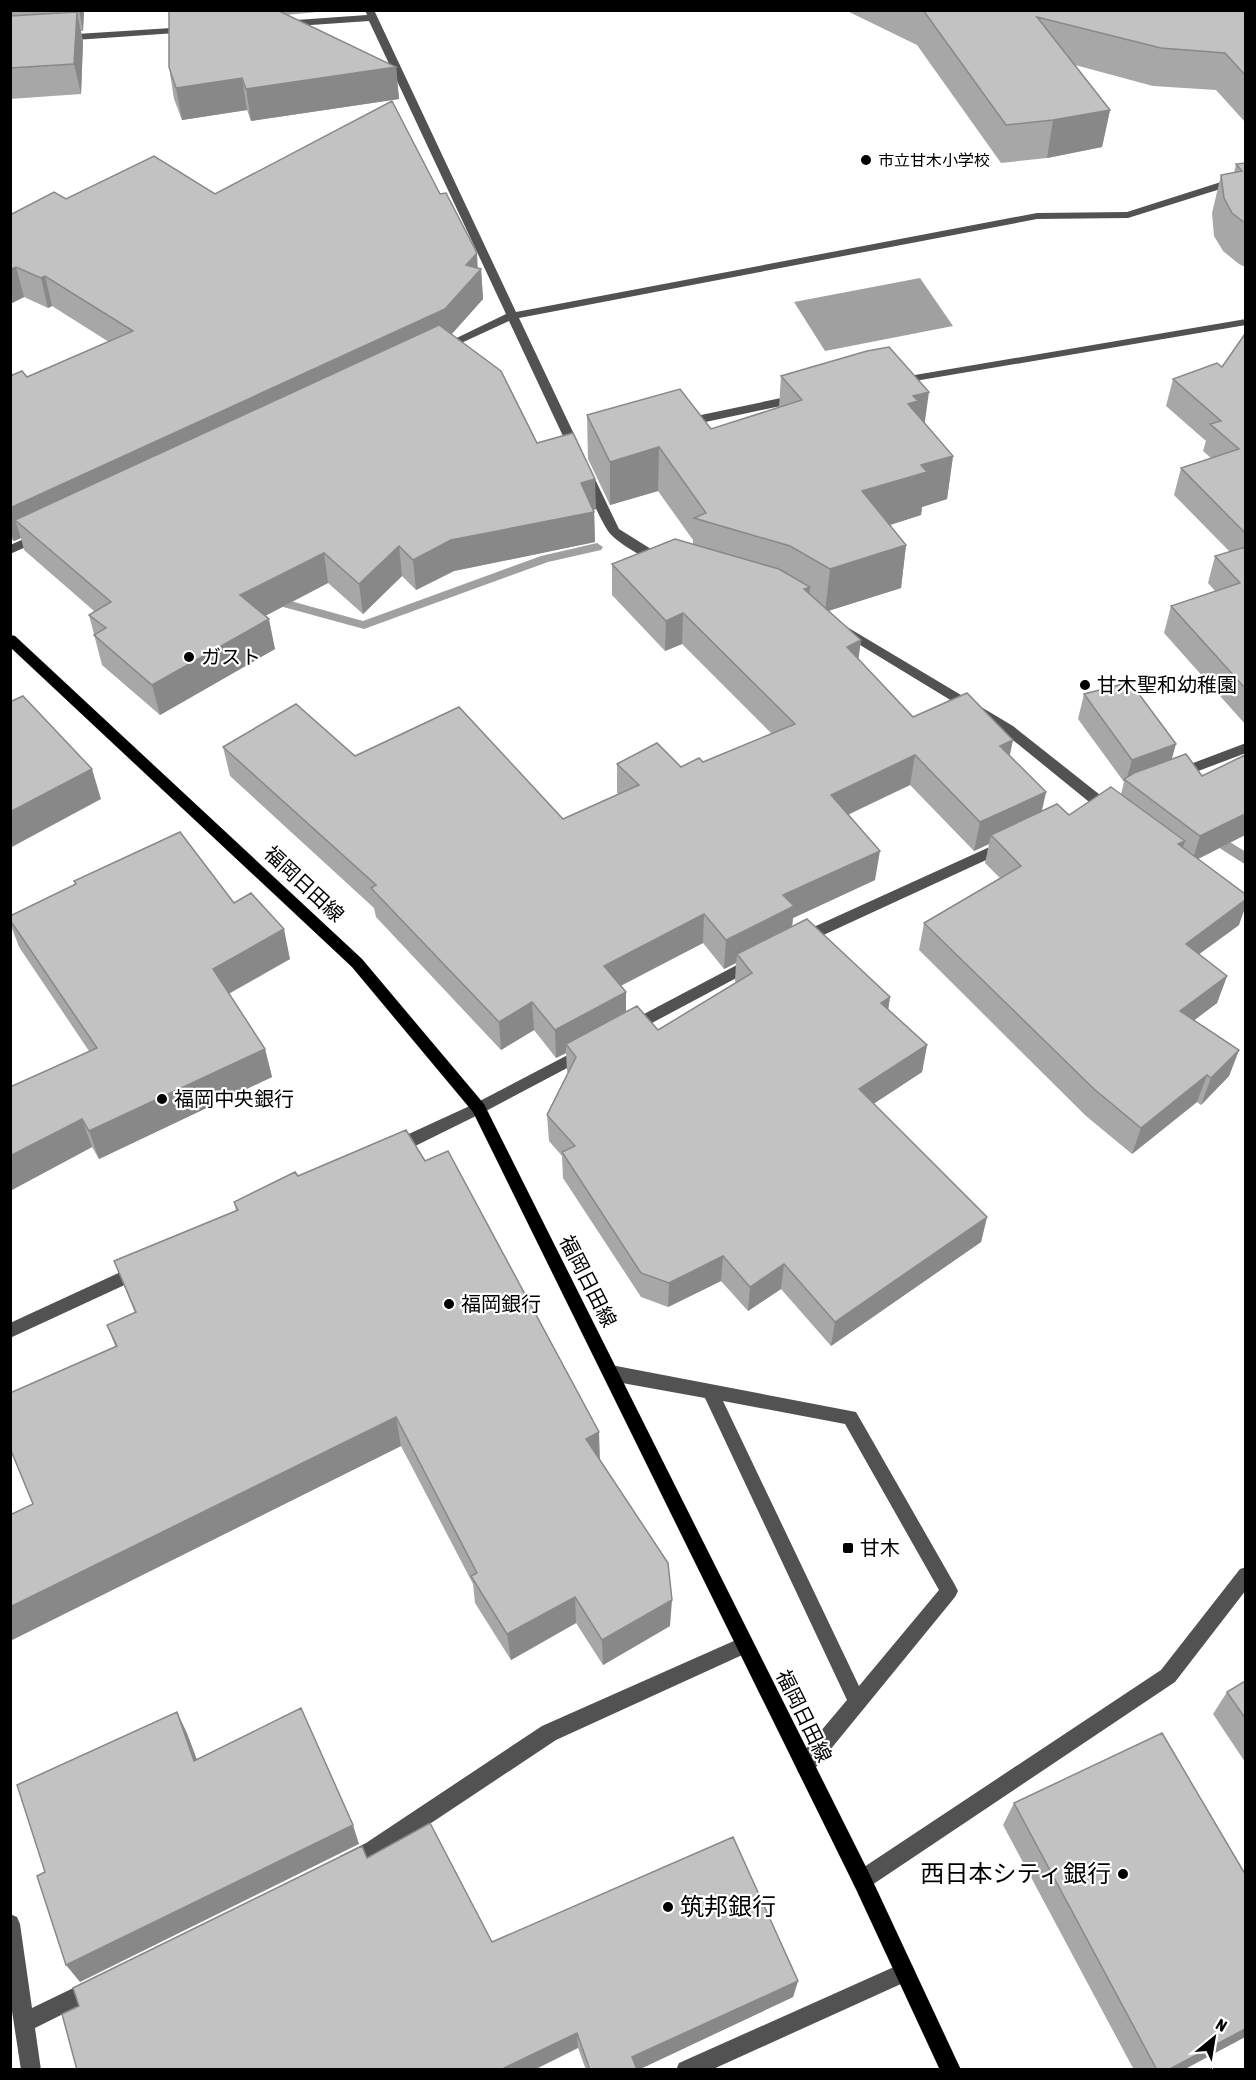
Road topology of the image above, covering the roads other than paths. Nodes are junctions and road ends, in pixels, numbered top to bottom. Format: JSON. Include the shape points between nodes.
{"nodes":[{"id":1,"x":371,"y":14,"type":"edge"},
{"id":2,"x":267,"y":25,"type":"edge"},
{"id":3,"x":197,"y":29,"type":"edge"},
{"id":4,"x":45,"y":39,"type":"edge"},
{"id":5,"x":1245,"y":177,"type":"edge"},
{"id":6,"x":511,"y":316,"type":"junction"},
{"id":7,"x":1245,"y":322,"type":"edge"},
{"id":8,"x":425,"y":356,"type":"edge"},
{"id":9,"x":887,"y":382,"type":"edge"},
{"id":10,"x":809,"y":396,"type":"edge"},
{"id":11,"x":675,"y":424,"type":"edge"},
{"id":12,"x":53,"y":530,"type":"edge"},
{"id":13,"x":10,"y":550,"type":"edge"},
{"id":14,"x":671,"y":562,"type":"edge"},
{"id":15,"x":833,"y":623,"type":"edge"},
{"id":16,"x":10,"y":639,"type":"edge"},
{"id":17,"x":1245,"y":748,"type":"edge"},
{"id":18,"x":1166,"y":778,"type":"edge"},
{"id":19,"x":1121,"y":794,"type":"edge"},
{"id":20,"x":1094,"y":805,"type":"junction"},
{"id":21,"x":1117,"y":816,"type":"edge"},
{"id":22,"x":1014,"y":841,"type":"edge"},
{"id":23,"x":792,"y":943,"type":"edge"},
{"id":24,"x":761,"y":958,"type":"edge"},
{"id":25,"x":618,"y":1034,"type":"edge"},
{"id":26,"x":597,"y":1045,"type":"edge"},
{"id":27,"x":479,"y":1108,"type":"junction"},
{"id":28,"x":380,"y":1155,"type":"edge"},
{"id":29,"x":149,"y":1266,"type":"edge"},
{"id":30,"x":10,"y":1331,"type":"edge"},
{"id":31,"x":611,"y":1372,"type":"junction"},
{"id":32,"x":710,"y":1391,"type":"junction"},
{"id":33,"x":1245,"y":1575,"type":"edge"},
{"id":34,"x":745,"y":1645,"type":"junction"},
{"id":35,"x":857,"y":1702,"type":"junction"},
{"id":36,"x":805,"y":1765,"type":"junction"},
{"id":37,"x":331,"y":1871,"type":"edge"},
{"id":38,"x":862,"y":1880,"type":"junction"},
{"id":39,"x":10,"y":1924,"type":"edge"},
{"id":40,"x":905,"y":1972,"type":"junction"},
{"id":41,"x":109,"y":1981,"type":"edge"},
{"id":42,"x":24,"y":2023,"type":"junction"},
{"id":43,"x":31,"y":2070,"type":"edge"},
{"id":44,"x":686,"y":2070,"type":"edge"},
{"id":45,"x":951,"y":2070,"type":"edge"}],
"edges":[{"from":1,"to":2,"type":"street"},
{"from":1,"to":6,"type":"street"},
{"from":3,"to":4,"type":"street"},
{"from":5,"to":6,"type":"street","via":[[1128,215],[1037,216]]},
{"from":6,"to":8,"type":"street"},
{"from":6,"to":14,"type":"street","via":[[580,447],[614,531],[649,555]]},
{"from":7,"to":9,"type":"street"},
{"from":10,"to":11,"type":"street"},
{"from":12,"to":13,"type":"street"},
{"from":15,"to":20,"type":"street","via":[[1008,729]]},
{"from":16,"to":27,"type":"main road","name":"福岡日田線","via":[[357,963]]},
{"from":17,"to":18,"type":"street"},
{"from":19,"to":20,"type":"street"},
{"from":20,"to":21,"type":"street"},
{"from":22,"to":23,"type":"street"},
{"from":24,"to":25,"type":"street"},
{"from":26,"to":27,"type":"street"},
{"from":27,"to":28,"type":"street"},
{"from":27,"to":31,"type":"main road","name":"福岡日田線"},
{"from":29,"to":30,"type":"street"},
{"from":31,"to":32,"type":"street"},
{"from":31,"to":34,"type":"main road","name":"福岡日田線"},
{"from":32,"to":35,"type":"street"},
{"from":32,"to":35,"type":"street","via":[[850,1417],[949,1592]]},
{"from":33,"to":38,"type":"street","via":[[1168,1676]]},
{"from":34,"to":36,"type":"main road","name":"福岡日田線"},
{"from":34,"to":37,"type":"street","via":[[549,1733],[373,1850]]},
{"from":35,"to":36,"type":"street"},
{"from":36,"to":38,"type":"main road","name":"福岡日田線"},
{"from":38,"to":40,"type":"main road","name":"福岡日田線"},
{"from":39,"to":42,"type":"street"},
{"from":40,"to":44,"type":"street"},
{"from":40,"to":45,"type":"main road","name":"福岡日田線"},
{"from":41,"to":42,"type":"street"},
{"from":42,"to":43,"type":"street"}]}
